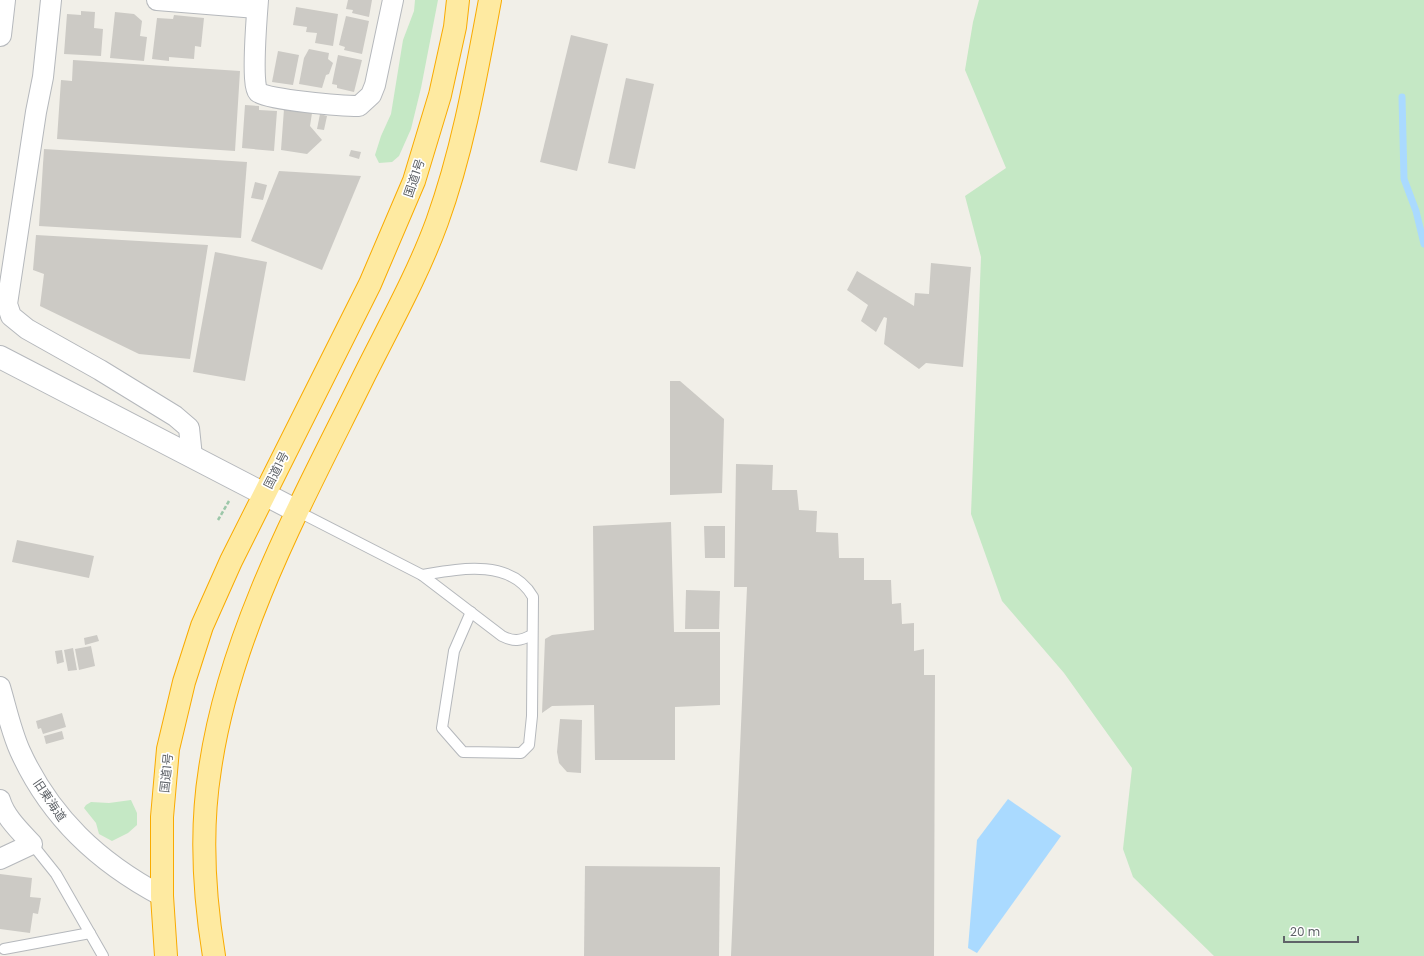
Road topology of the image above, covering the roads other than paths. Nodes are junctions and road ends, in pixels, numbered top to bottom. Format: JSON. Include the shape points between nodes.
{"nodes":[{"id":1,"x":4,"y":0,"type":"edge"},
{"id":2,"x":51,"y":0,"type":"edge"},
{"id":3,"x":157,"y":0,"type":"edge"},
{"id":4,"x":392,"y":0,"type":"edge"},
{"id":5,"x":458,"y":0,"type":"edge"},
{"id":6,"x":490,"y":0,"type":"edge"},
{"id":7,"x":258,"y":4,"type":"edge"},
{"id":8,"x":0,"y":35,"type":"edge"},
{"id":9,"x":0,"y":357,"type":"edge"},
{"id":10,"x":192,"y":457,"type":"junction"},
{"id":11,"x":264,"y":494,"type":"junction"},
{"id":12,"x":297,"y":511,"type":"junction"},
{"id":13,"x":422,"y":575,"type":"junction"},
{"id":14,"x":471,"y":612,"type":"junction"},
{"id":15,"x":532,"y":635,"type":"junction"},
{"id":16,"x":0,"y":686,"type":"edge"},
{"id":17,"x":0,"y":800,"type":"edge"},
{"id":18,"x":32,"y":844,"type":"junction"},
{"id":19,"x":0,"y":859,"type":"edge"},
{"id":20,"x":162,"y":896,"type":"junction"},
{"id":21,"x":90,"y":933,"type":"junction"},
{"id":22,"x":4,"y":949,"type":"dead end"},
{"id":23,"x":102,"y":956,"type":"edge"},
{"id":24,"x":166,"y":956,"type":"edge"},
{"id":25,"x":214,"y":956,"type":"edge"}],
"edges":[{"from":1,"to":8,"type":"street"},
{"from":2,"to":10,"type":"street","via":[[43,77],[7,304],[11,316],[27,329],[175,416],[189,428]]},
{"from":3,"to":7,"type":"street"},
{"from":4,"to":7,"type":"street","via":[[375,85],[368,98],[359,106],[280,98],[258,91],[255,85],[255,66]]},
{"from":5,"to":11,"type":"highway","name":"国道1号","via":[[440,95],[414,181],[370,284]]},
{"from":6,"to":12,"type":"highway","via":[[465,129],[437,222],[414,277]]},
{"from":9,"to":10,"type":"street"},
{"from":10,"to":11,"type":"street"},
{"from":11,"to":12,"type":"street"},
{"from":11,"to":20,"type":"highway","name":"国道1号","via":[[202,626],[184,682],[168,749],[162,817]]},
{"from":12,"to":13,"type":"lane"},
{"from":12,"to":25,"type":"highway","via":[[245,632],[224,702],[210,769],[204,842],[206,908]]},
{"from":13,"to":14,"type":"lane"},
{"from":13,"to":15,"type":"lane","via":[[465,568],[498,571],[515,577],[527,586],[534,597]]},
{"from":14,"to":15,"type":"lane","via":[[511,640],[520,641]]},
{"from":14,"to":15,"type":"lane","via":[[454,651],[442,728],[463,752],[520,753],[530,745]]},
{"from":16,"to":20,"type":"street","name":"旧東海道","via":[[19,750],[41,790],[64,822],[123,874]]},
{"from":17,"to":18,"type":"street","via":[[2,808]]},
{"from":18,"to":19,"type":"street"},
{"from":18,"to":21,"type":"lane","via":[[56,874]]},
{"from":20,"to":24,"type":"highway","name":"国道1号"},
{"from":21,"to":22,"type":"lane"},
{"from":21,"to":23,"type":"lane"}]}
